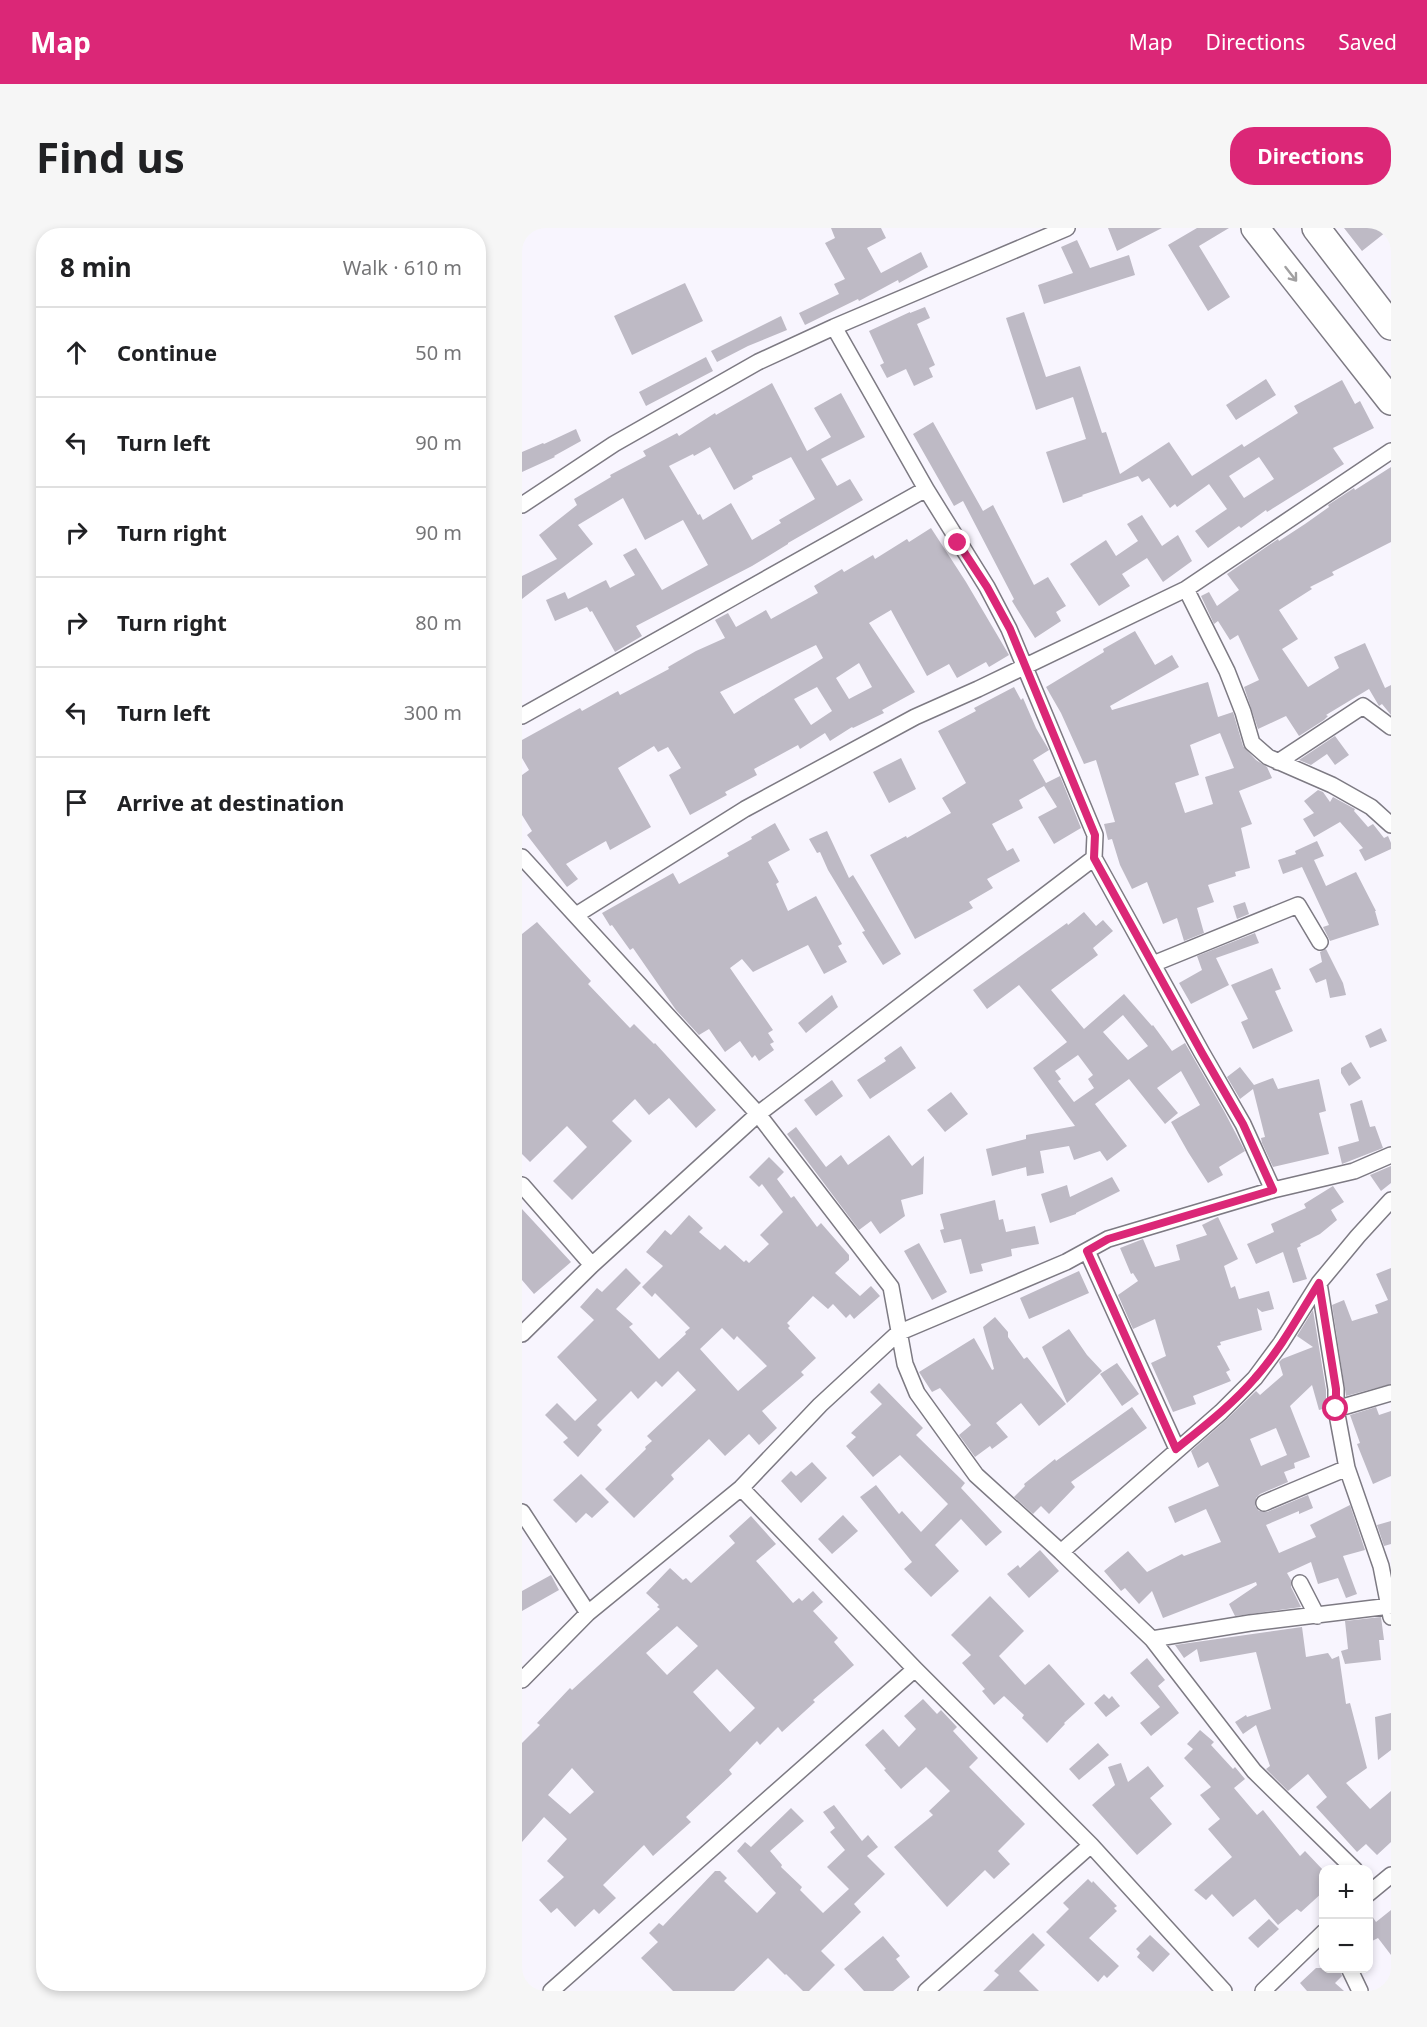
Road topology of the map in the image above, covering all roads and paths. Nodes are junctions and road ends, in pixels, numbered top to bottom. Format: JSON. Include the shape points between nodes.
{"nodes":[{"id":1,"x":1067,"y":228,"type":"edge"},
{"id":2,"x":1255,"y":228,"type":"edge"},
{"id":3,"x":1316,"y":228,"type":"edge"},
{"id":4,"x":1391,"y":326,"type":"edge"},
{"id":5,"x":834,"y":327,"type":"junction"},
{"id":6,"x":1391,"y":400,"type":"edge"},
{"id":7,"x":1391,"y":451,"type":"edge"},
{"id":8,"x":926,"y":489,"type":"junction"},
{"id":9,"x":522,"y":505,"type":"edge"},
{"id":10,"x":1186,"y":589,"type":"junction"},
{"id":11,"x":1024,"y":667,"type":"junction"},
{"id":12,"x":522,"y":716,"type":"edge"},
{"id":13,"x":1391,"y":727,"type":"edge"},
{"id":14,"x":1278,"y":762,"type":"junction"},
{"id":15,"x":1391,"y":825,"type":"edge"},
{"id":16,"x":522,"y":857,"type":"edge"},
{"id":17,"x":1094,"y":858,"type":"junction"},
{"id":18,"x":576,"y":915,"type":"junction"},
{"id":19,"x":1320,"y":942,"type":"dead end"},
{"id":20,"x":1153,"y":964,"type":"junction"},
{"id":21,"x":758,"y":1114,"type":"junction"},
{"id":22,"x":1391,"y":1155,"type":"edge"},
{"id":23,"x":522,"y":1185,"type":"edge"},
{"id":24,"x":1273,"y":1190,"type":"junction"},
{"id":25,"x":1391,"y":1200,"type":"edge"},
{"id":26,"x":1087,"y":1251,"type":"junction"},
{"id":27,"x":592,"y":1265,"type":"junction"},
{"id":28,"x":1319,"y":1283,"type":"junction"},
{"id":29,"x":898,"y":1333,"type":"junction"},
{"id":30,"x":522,"y":1334,"type":"edge"},
{"id":31,"x":1391,"y":1393,"type":"edge"},
{"id":32,"x":1336,"y":1409,"type":"junction"},
{"id":33,"x":1176,"y":1449,"type":"junction"},
{"id":34,"x":1347,"y":1468,"type":"junction"},
{"id":35,"x":741,"y":1488,"type":"junction"},
{"id":36,"x":1264,"y":1503,"type":"dead end"},
{"id":37,"x":522,"y":1512,"type":"edge"},
{"id":38,"x":1061,"y":1552,"type":"junction"},
{"id":39,"x":1300,"y":1583,"type":"dead end"},
{"id":40,"x":1391,"y":1610,"type":"edge"},
{"id":41,"x":588,"y":1613,"type":"junction"},
{"id":42,"x":1317,"y":1616,"type":"junction"},
{"id":43,"x":1152,"y":1639,"type":"junction"},
{"id":44,"x":915,"y":1670,"type":"junction"},
{"id":45,"x":522,"y":1680,"type":"edge"},
{"id":46,"x":1091,"y":1845,"type":"junction"},
{"id":47,"x":1351,"y":1865,"type":"edge"},
{"id":48,"x":1391,"y":1875,"type":"edge"},
{"id":49,"x":1373,"y":1887,"type":"edge"},
{"id":50,"x":1319,"y":1936,"type":"edge"},
{"id":51,"x":1351,"y":1973,"type":"edge"},
{"id":52,"x":551,"y":1991,"type":"edge"},
{"id":53,"x":926,"y":1991,"type":"edge"},
{"id":54,"x":1224,"y":1991,"type":"edge"},
{"id":55,"x":1263,"y":1991,"type":"edge"},
{"id":56,"x":1360,"y":1991,"type":"edge"}],
"edges":[{"from":1,"to":5,"type":"street"},
{"from":2,"to":6,"type":"highway","one_way":true},
{"from":3,"to":4,"type":"highway"},
{"from":5,"to":8,"type":"street"},
{"from":5,"to":9,"type":"street","via":[[758,362],[614,444]]},
{"from":7,"to":10,"type":"street"},
{"from":8,"to":11,"type":"street","via":[[987,587],[1010,629]]},
{"from":8,"to":12,"type":"street"},
{"from":10,"to":11,"type":"street"},
{"from":10,"to":14,"type":"street","via":[[1227,671],[1252,743]]},
{"from":11,"to":17,"type":"street","via":[[1095,835]]},
{"from":11,"to":18,"type":"street","via":[[915,717],[745,809]]},
{"from":13,"to":14,"type":"street","via":[[1363,706]]},
{"from":14,"to":15,"type":"street","via":[[1342,790],[1371,807]]},
{"from":16,"to":18,"type":"street"},
{"from":17,"to":20,"type":"street"},
{"from":17,"to":21,"type":"street"},
{"from":18,"to":21,"type":"street"},
{"from":19,"to":20,"type":"street","via":[[1298,905]]},
{"from":20,"to":24,"type":"street","via":[[1243,1124]]},
{"from":21,"to":27,"type":"street"},
{"from":21,"to":29,"type":"street","via":[[891,1287]]},
{"from":22,"to":24,"type":"street","via":[[1354,1171]]},
{"from":23,"to":27,"type":"street"},
{"from":24,"to":26,"type":"street","via":[[1108,1239]]},
{"from":25,"to":28,"type":"street"},
{"from":26,"to":29,"type":"street"},
{"from":26,"to":33,"type":"street"},
{"from":27,"to":30,"type":"street"},
{"from":28,"to":32,"type":"street"},
{"from":28,"to":33,"type":"street","via":[[1255,1378]]},
{"from":29,"to":35,"type":"street","via":[[820,1405]]},
{"from":29,"to":38,"type":"street","via":[[916,1394],[976,1474]]},
{"from":31,"to":32,"type":"street"},
{"from":32,"to":34,"type":"street"},
{"from":33,"to":38,"type":"street"},
{"from":34,"to":36,"type":"street"},
{"from":34,"to":40,"type":"street","via":[[1381,1566]]},
{"from":35,"to":41,"type":"street"},
{"from":35,"to":44,"type":"street"},
{"from":37,"to":41,"type":"street"},
{"from":38,"to":43,"type":"street"},
{"from":39,"to":42,"type":"street"},
{"from":40,"to":42,"type":"street"},
{"from":41,"to":45,"type":"street"},
{"from":42,"to":43,"type":"street"},
{"from":43,"to":47,"type":"street","via":[[1254,1771]]},
{"from":44,"to":46,"type":"street"},
{"from":44,"to":52,"type":"street"},
{"from":46,"to":53,"type":"street"},
{"from":46,"to":54,"type":"street"},
{"from":48,"to":49,"type":"street"},
{"from":50,"to":55,"type":"street"},
{"from":51,"to":56,"type":"street"}]}
